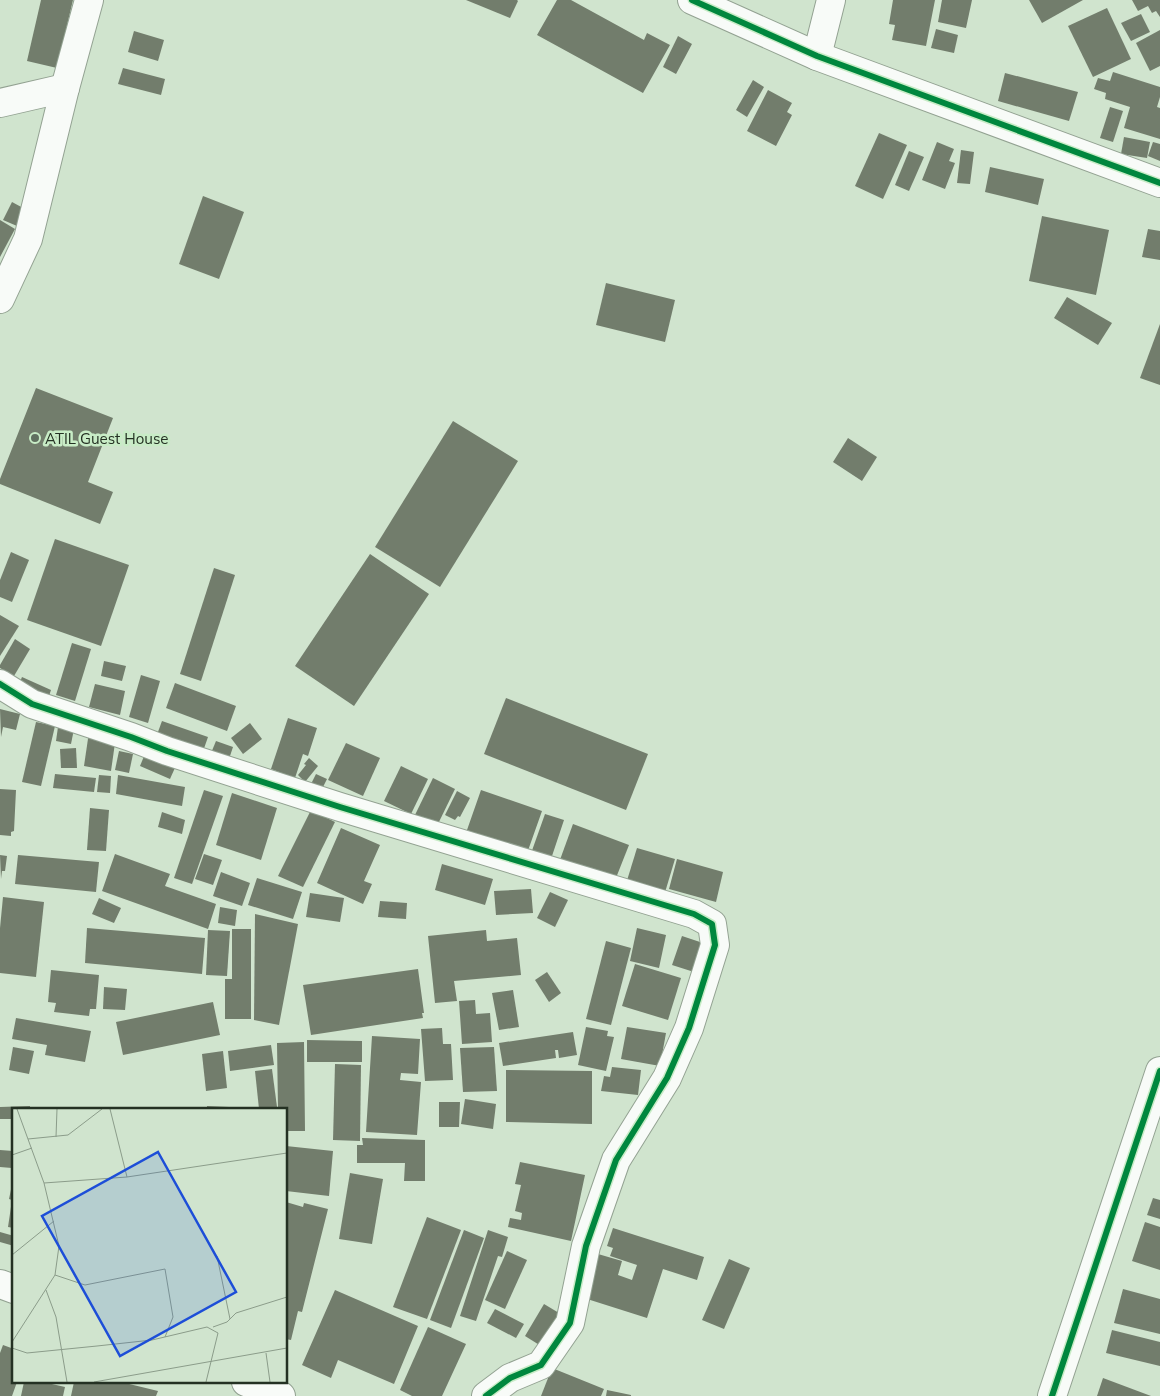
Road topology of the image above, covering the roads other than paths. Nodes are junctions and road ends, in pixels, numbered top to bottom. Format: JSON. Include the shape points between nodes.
{"nodes":[{"id":1,"x":89,"y":0,"type":"edge"},
{"id":2,"x":692,"y":0,"type":"edge"},
{"id":3,"x":831,"y":0,"type":"edge"},
{"id":4,"x":817,"y":56,"type":"junction"},
{"id":5,"x":65,"y":88,"type":"junction"},
{"id":6,"x":0,"y":102,"type":"edge"},
{"id":7,"x":1160,"y":183,"type":"edge"},
{"id":8,"x":0,"y":299,"type":"edge"},
{"id":9,"x":0,"y":684,"type":"edge"},
{"id":10,"x":1160,"y":1071,"type":"edge"},
{"id":11,"x":0,"y":1284,"type":"edge"},
{"id":12,"x":12,"y":1288,"type":"edge"},
{"id":13,"x":251,"y":1384,"type":"edge"},
{"id":14,"x":280,"y":1396,"type":"edge"},
{"id":15,"x":486,"y":1396,"type":"edge"},
{"id":16,"x":1052,"y":1396,"type":"edge"}],
"edges":[{"from":1,"to":5,"type":"street"},
{"from":2,"to":4,"type":"street"},
{"from":3,"to":4,"type":"street"},
{"from":4,"to":7,"type":"street"},
{"from":5,"to":6,"type":"street"},
{"from":5,"to":8,"type":"street","via":[[28,239]]},
{"from":9,"to":15,"type":"street","via":[[32,704],[167,751],[694,914],[712,924],[715,945],[689,1028],[667,1078],[616,1160],[586,1246],[570,1323],[541,1365],[510,1378]]},
{"from":10,"to":16,"type":"street"},
{"from":11,"to":12,"type":"street"},
{"from":13,"to":14,"type":"street"}]}
